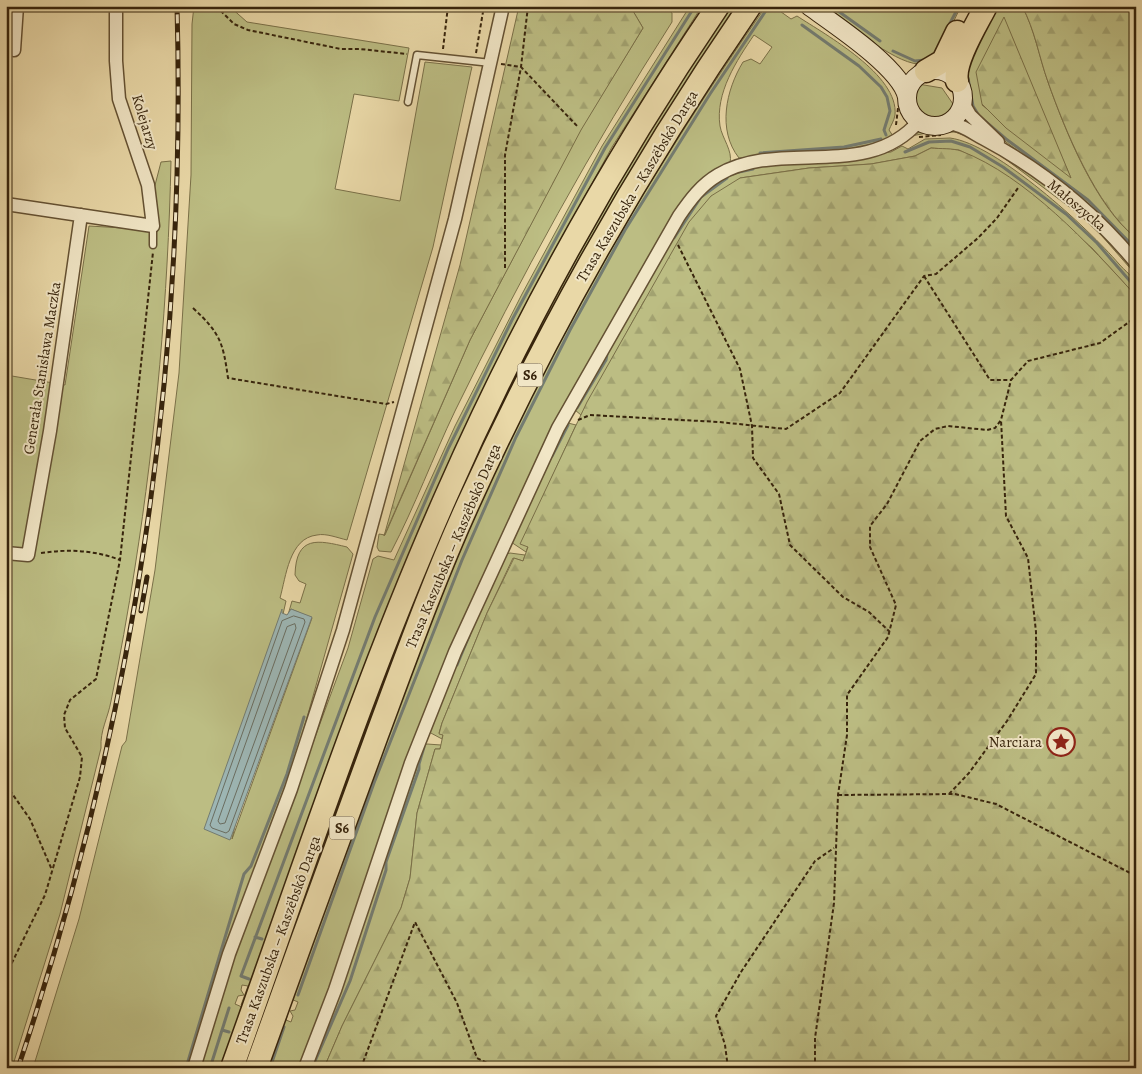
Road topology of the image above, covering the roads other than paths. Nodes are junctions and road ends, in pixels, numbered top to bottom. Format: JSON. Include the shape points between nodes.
{"nodes":[{"id":1,"x":17,"y":6,"type":"edge"},
{"id":2,"x":116,"y":6,"type":"edge"},
{"id":3,"x":503,"y":6,"type":"edge"},
{"id":4,"x":718,"y":6,"type":"edge"},
{"id":5,"x":750,"y":6,"type":"edge"},
{"id":6,"x":809,"y":6,"type":"edge"},
{"id":7,"x":970,"y":6,"type":"edge"},
{"id":8,"x":986,"y":6,"type":"edge"},
{"id":9,"x":14,"y":50,"type":"dead end"},
{"id":10,"x":870,"y":50,"type":"junction"},
{"id":11,"x":491,"y":63,"type":"junction"},
{"id":12,"x":924,"y":72,"type":"junction"},
{"id":13,"x":960,"y":91,"type":"junction"},
{"id":14,"x":902,"y":100,"type":"junction"},
{"id":15,"x":408,"y":102,"type":"dead end"},
{"id":16,"x":919,"y":121,"type":"junction"},
{"id":17,"x":945,"y":129,"type":"junction"},
{"id":18,"x":1011,"y":154,"type":"junction"},
{"id":19,"x":6,"y":204,"type":"edge"},
{"id":20,"x":81,"y":215,"type":"junction"},
{"id":21,"x":153,"y":226,"type":"junction"},
{"id":22,"x":153,"y":245,"type":"road end"},
{"id":23,"x":1136,"y":264,"type":"edge"},
{"id":24,"x":6,"y":553,"type":"edge"},
{"id":25,"x":194,"y":1068,"type":"edge"},
{"id":26,"x":232,"y":1068,"type":"edge"},
{"id":27,"x":256,"y":1068,"type":"edge"},
{"id":28,"x":305,"y":1068,"type":"edge"}],
"edges":[{"from":1,"to":9,"type":"street"},
{"from":2,"to":21,"type":"street","name":"Kolejarzy","via":[[120,99],[148,185]]},
{"from":3,"to":11,"type":"street"},
{"from":4,"to":26,"type":"highway","name":"Trasa Kaszubska – Kaszëbskô Darga","number":"S6","via":[[659,94],[591,207],[526,327],[468,446],[360,709]]},
{"from":5,"to":27,"type":"highway","name":"Trasa Kaszubska – Kaszëbskô Darga","number":"S6","via":[[614,220],[549,338],[466,507],[412,641]]},
{"from":6,"to":10,"type":"main road"},
{"from":7,"to":12,"type":"highway","via":[[943,61]]},
{"from":8,"to":13,"type":"highway","via":[[958,66]]},
{"from":10,"to":12,"type":"main road","via":[[907,69]]},
{"from":10,"to":14,"type":"main road","via":[[903,85]]},
{"from":11,"to":15,"type":"lane","via":[[417,55]]},
{"from":11,"to":25,"type":"street","via":[[455,219],[343,630],[291,789],[229,954]]},
{"from":12,"to":13,"type":"main road","via":[[946,72]]},
{"from":12,"to":14,"type":"main road","via":[[910,84]]},
{"from":13,"to":17,"type":"main road","via":[[957,114]]},
{"from":13,"to":18,"type":"street","name":"Małoszycka","via":[[970,115]]},
{"from":14,"to":16,"type":"main road"},
{"from":16,"to":17,"type":"main road"},
{"from":16,"to":28,"type":"street","via":[[896,140],[869,152],[766,160],[735,166],[703,186],[679,216],[562,422],[459,644],[411,763],[335,990]]},
{"from":17,"to":18,"type":"street","name":"Małoszycka","via":[[962,126]]},
{"from":18,"to":23,"type":"street","name":"Małoszycka","via":[[1085,210]]},
{"from":19,"to":20,"type":"street"},
{"from":20,"to":21,"type":"street"},
{"from":20,"to":24,"type":"street","name":"Generała Stanisława Maczka","via":[[50,431],[28,555]]},
{"from":21,"to":22,"type":"lane","name":"Kolejarzy"}]}
